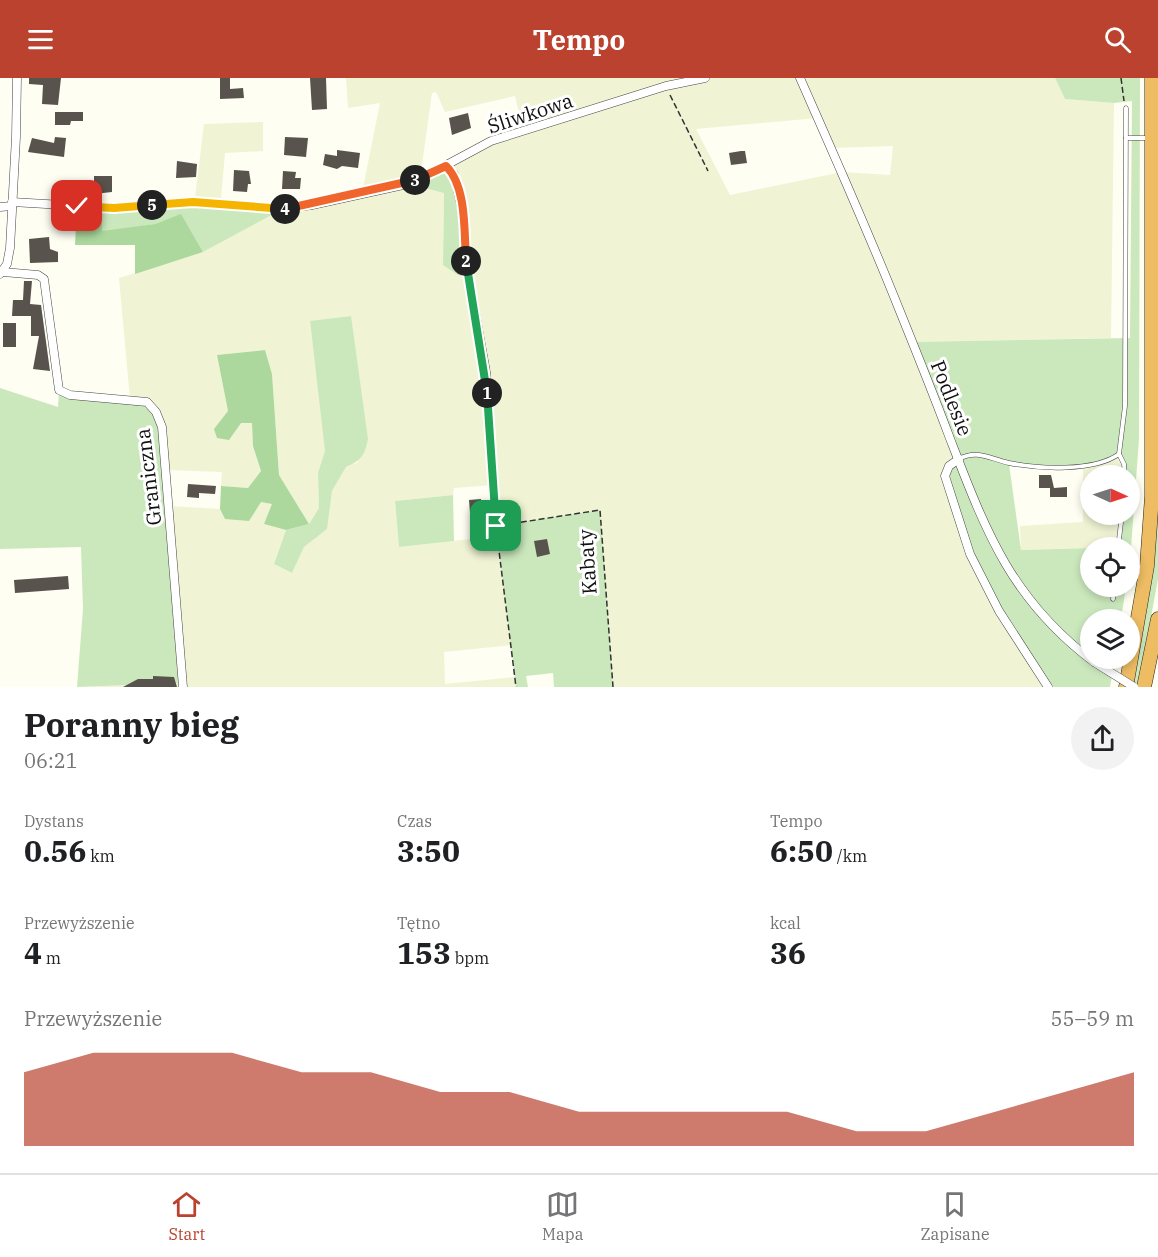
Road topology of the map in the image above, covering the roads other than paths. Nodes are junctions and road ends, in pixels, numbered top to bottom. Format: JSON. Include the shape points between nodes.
{"nodes":[{"id":1,"x":17,"y":78,"type":"edge"},
{"id":2,"x":705,"y":78,"type":"edge"},
{"id":3,"x":800,"y":78,"type":"edge"},
{"id":4,"x":1152,"y":78,"type":"edge"},
{"id":5,"x":1126,"y":108,"type":"road end"},
{"id":6,"x":1126,"y":138,"type":"junction"},
{"id":7,"x":1156,"y":140,"type":"edge"},
{"id":8,"x":446,"y":166,"type":"junction"},
{"id":9,"x":12,"y":204,"type":"junction"},
{"id":10,"x":0,"y":207,"type":"edge"},
{"id":11,"x":1158,"y":213,"type":"edge"},
{"id":12,"x":1153,"y":234,"type":"junction"},
{"id":13,"x":2,"y":273,"type":"edge"},
{"id":14,"x":1119,"y":454,"type":"junction"},
{"id":15,"x":959,"y":459,"type":"junction"},
{"id":16,"x":1124,"y":465,"type":"edge"},
{"id":17,"x":496,"y":526,"type":"road end"},
{"id":18,"x":1158,"y":619,"type":"edge"},
{"id":19,"x":183,"y":687,"type":"edge"},
{"id":20,"x":1048,"y":687,"type":"edge"},
{"id":21,"x":1126,"y":687,"type":"edge"},
{"id":22,"x":1134,"y":687,"type":"edge"},
{"id":23,"x":1144,"y":687,"type":"edge"}],
"edges":[{"from":1,"to":9,"type":"street","name":"Graniczna"},
{"from":2,"to":8,"type":"street","name":"Śliwkowa","via":[[666,86],[491,141]]},
{"from":3,"to":15,"type":"street","name":"Podlesie"},
{"from":4,"to":7,"type":"highway"},
{"from":5,"to":6,"type":"lane"},
{"from":6,"to":7,"type":"lane"},
{"from":6,"to":14,"type":"lane","via":[[1125,406]]},
{"from":7,"to":12,"type":"highway"},
{"from":8,"to":9,"type":"street","name":"Śliwkowa","via":[[403,184],[283,209],[193,202],[114,208]]},
{"from":8,"to":17,"type":"street","via":[[454,174],[462,209],[467,267],[486,372]]},
{"from":9,"to":10,"type":"street","name":"Śliwkowa"},
{"from":9,"to":13,"type":"street","name":"Graniczna","via":[[10,248]]},
{"from":11,"to":12,"type":"lane"},
{"from":12,"to":21,"type":"highway","via":[[1152,496],[1147,566]]},
{"from":13,"to":19,"type":"street","name":"Graniczna","via":[[38,275],[44,279],[58,390],[70,395],[147,402],[156,411],[162,427]]},
{"from":14,"to":15,"type":"lane","via":[[1093,466],[1030,466],[973,453]]},
{"from":14,"to":16,"type":"lane"},
{"from":15,"to":20,"type":"street","via":[[949,466],[945,476],[970,554],[999,611]]},
{"from":15,"to":22,"type":"street","name":"Podlesie","bridge":true,"via":[[984,526],[1005,567],[1054,628],[1094,662]]},
{"from":18,"to":23,"type":"highway"}]}
